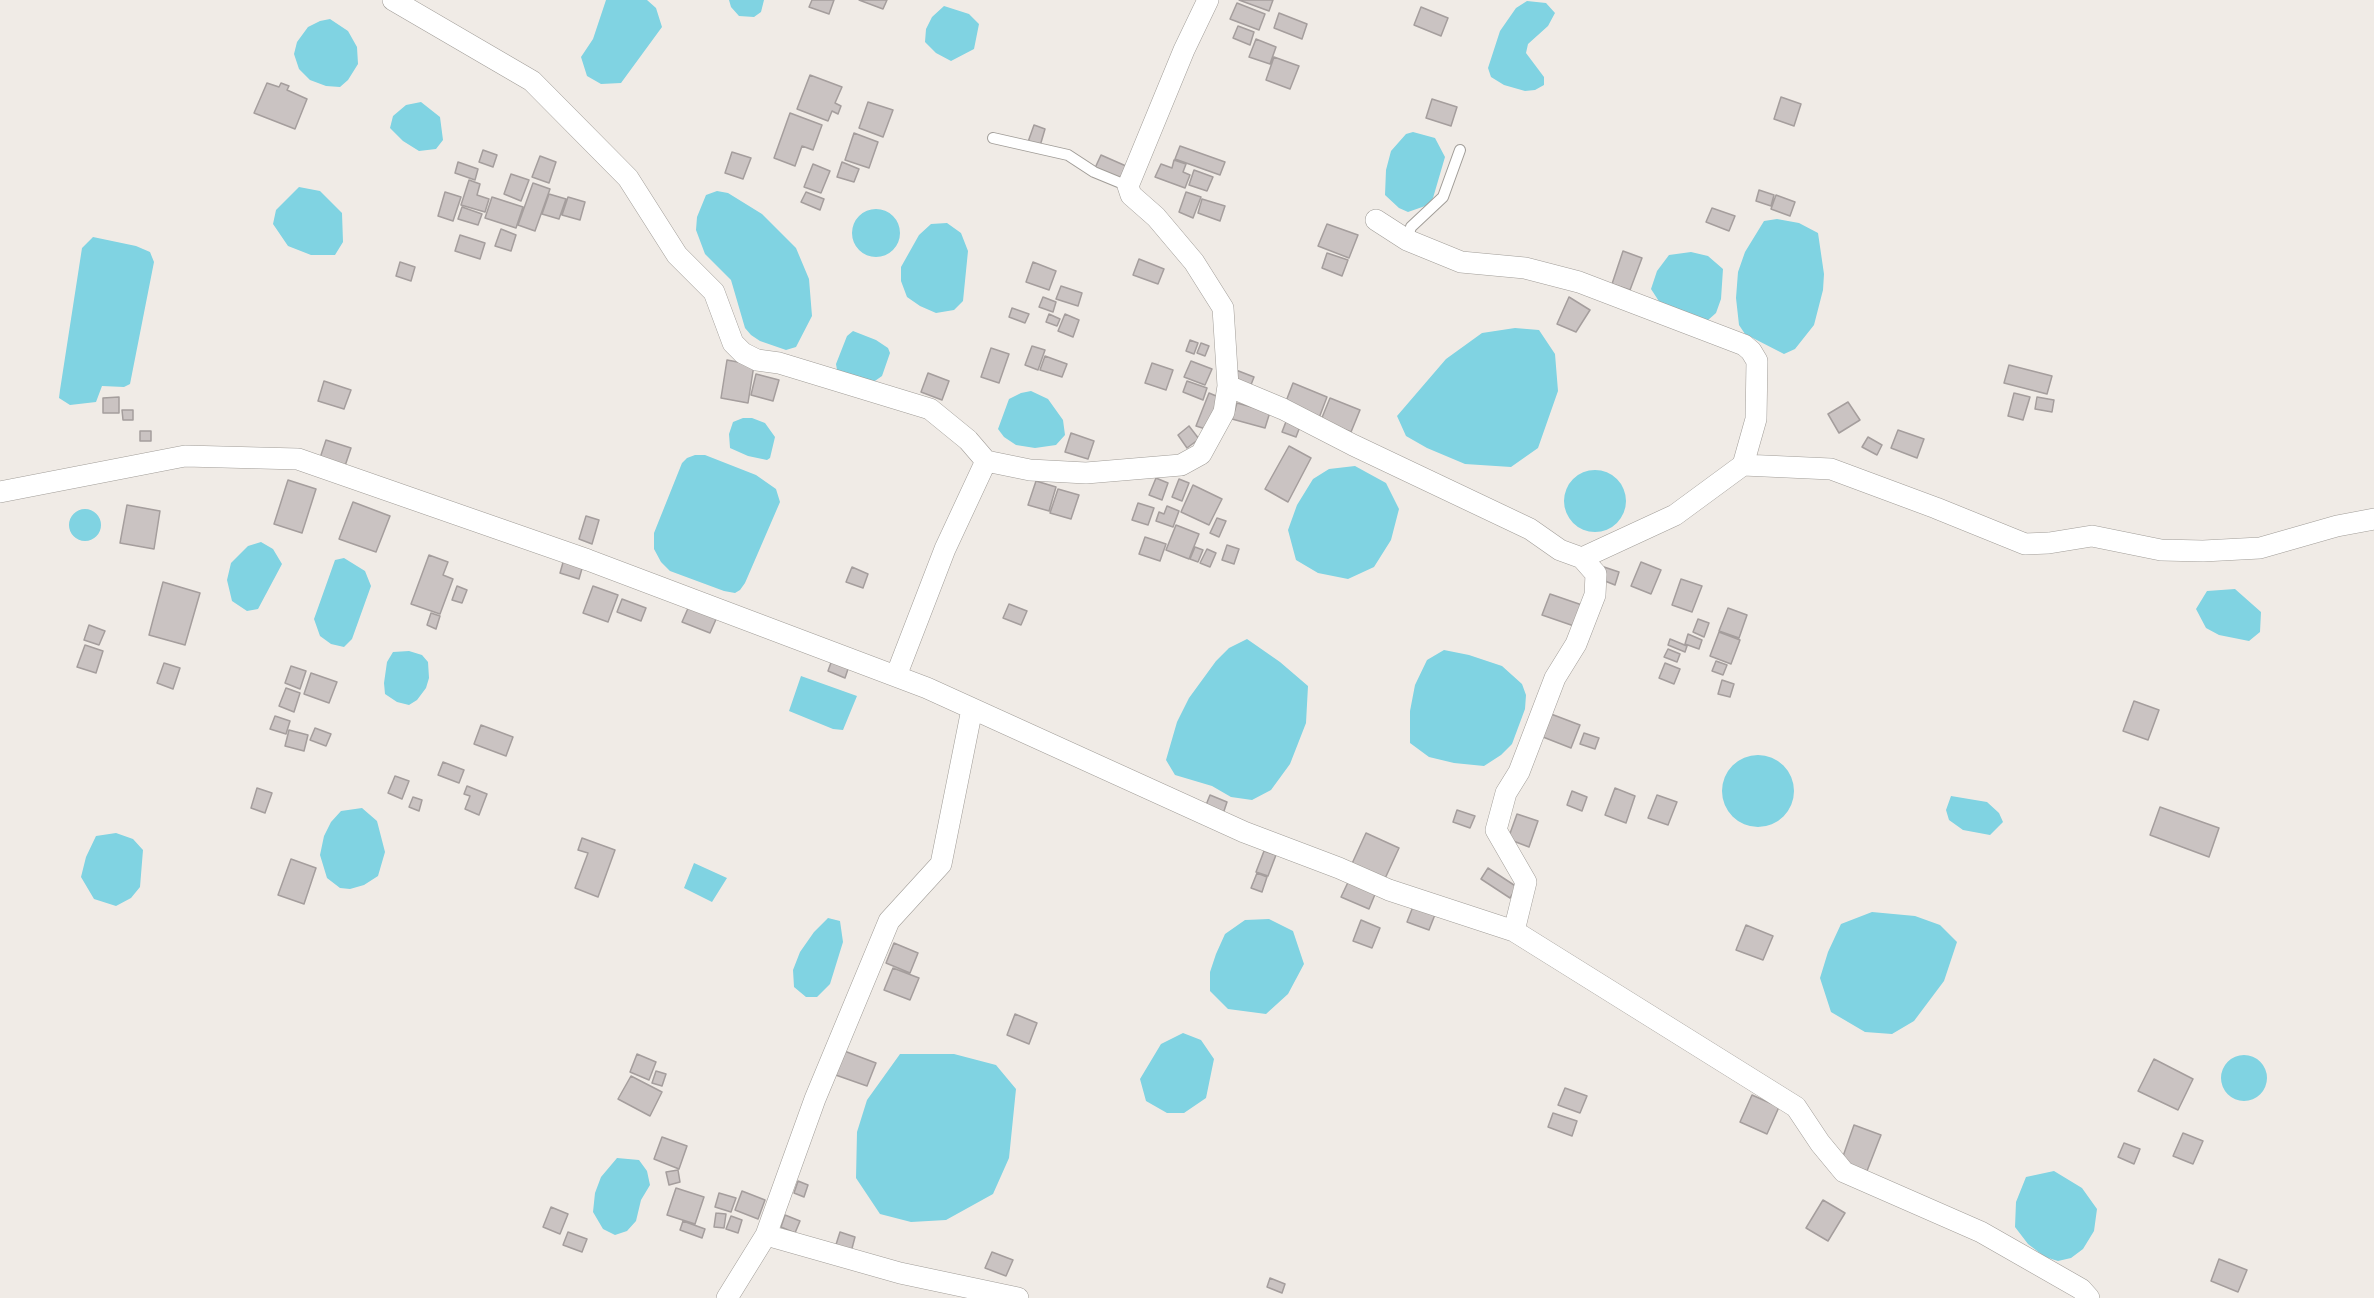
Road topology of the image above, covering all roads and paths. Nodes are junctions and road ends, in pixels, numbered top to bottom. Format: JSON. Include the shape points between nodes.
{"nodes":[{"id":1,"x":393,"y":0,"type":"edge"},
{"id":2,"x":1208,"y":0,"type":"edge"},
{"id":3,"x":993,"y":138,"type":"dead end"},
{"id":4,"x":1460,"y":150,"type":"dead end"},
{"id":5,"x":1128,"y":186,"type":"junction"},
{"id":6,"x":1376,"y":220,"type":"dead end"},
{"id":7,"x":1407,"y":240,"type":"junction"},
{"id":8,"x":1228,"y":386,"type":"junction"},
{"id":9,"x":986,"y":461,"type":"junction"},
{"id":10,"x":1743,"y":465,"type":"junction"},
{"id":11,"x":0,"y":492,"type":"edge"},
{"id":12,"x":2374,"y":519,"type":"edge"},
{"id":13,"x":1582,"y":558,"type":"junction"},
{"id":14,"x":896,"y":676,"type":"junction"},
{"id":15,"x":972,"y":709,"type":"junction"},
{"id":16,"x":1514,"y":931,"type":"junction"},
{"id":17,"x":766,"y":1236,"type":"junction"},
{"id":18,"x":726,"y":1298,"type":"edge"},
{"id":19,"x":1018,"y":1298,"type":"edge"},
{"id":20,"x":2089,"y":1298,"type":"edge"}],
"edges":[{"from":1,"to":9,"type":"street","via":[[532,81],[628,178],[677,255],[714,292],[733,343],[743,353],[930,409],[968,440]]},
{"from":2,"to":5,"type":"street"},
{"from":3,"to":5,"type":"lane","via":[[1068,155],[1094,172]]},
{"from":4,"to":7,"type":"lane","via":[[1443,197],[1411,227]]},
{"from":5,"to":8,"type":"street","via":[[1131,195],[1156,217],[1194,262],[1223,308]]},
{"from":6,"to":7,"type":"street"},
{"from":7,"to":10,"type":"street","via":[[1461,262],[1525,268],[1579,282],[1744,345],[1757,361],[1756,419]]},
{"from":8,"to":9,"type":"street","via":[[1224,412],[1213,436],[1201,454],[1181,465],[1086,473],[1030,470]]},
{"from":8,"to":13,"type":"street","via":[[1530,528],[1560,550]]},
{"from":9,"to":14,"type":"street","via":[[945,549]]},
{"from":10,"to":12,"type":"street","via":[[1831,469],[2025,544],[2092,536],[2161,550],[2260,548],[2337,525]]},
{"from":10,"to":13,"type":"street","via":[[1675,515]]},
{"from":11,"to":14,"type":"street","via":[[185,456],[298,459],[588,560]]},
{"from":13,"to":16,"type":"street","via":[[1596,574],[1595,595],[1576,644],[1555,678],[1519,772],[1506,793],[1496,830],[1526,882]]},
{"from":14,"to":15,"type":"street"},
{"from":15,"to":16,"type":"street","via":[[1244,832],[1389,890]]},
{"from":15,"to":17,"type":"street","via":[[941,864],[889,921],[815,1099]]},
{"from":16,"to":20,"type":"street","via":[[1796,1107],[1844,1172],[1981,1232],[2081,1289]]},
{"from":17,"to":18,"type":"street"},
{"from":17,"to":19,"type":"street","via":[[900,1273]]}]}
